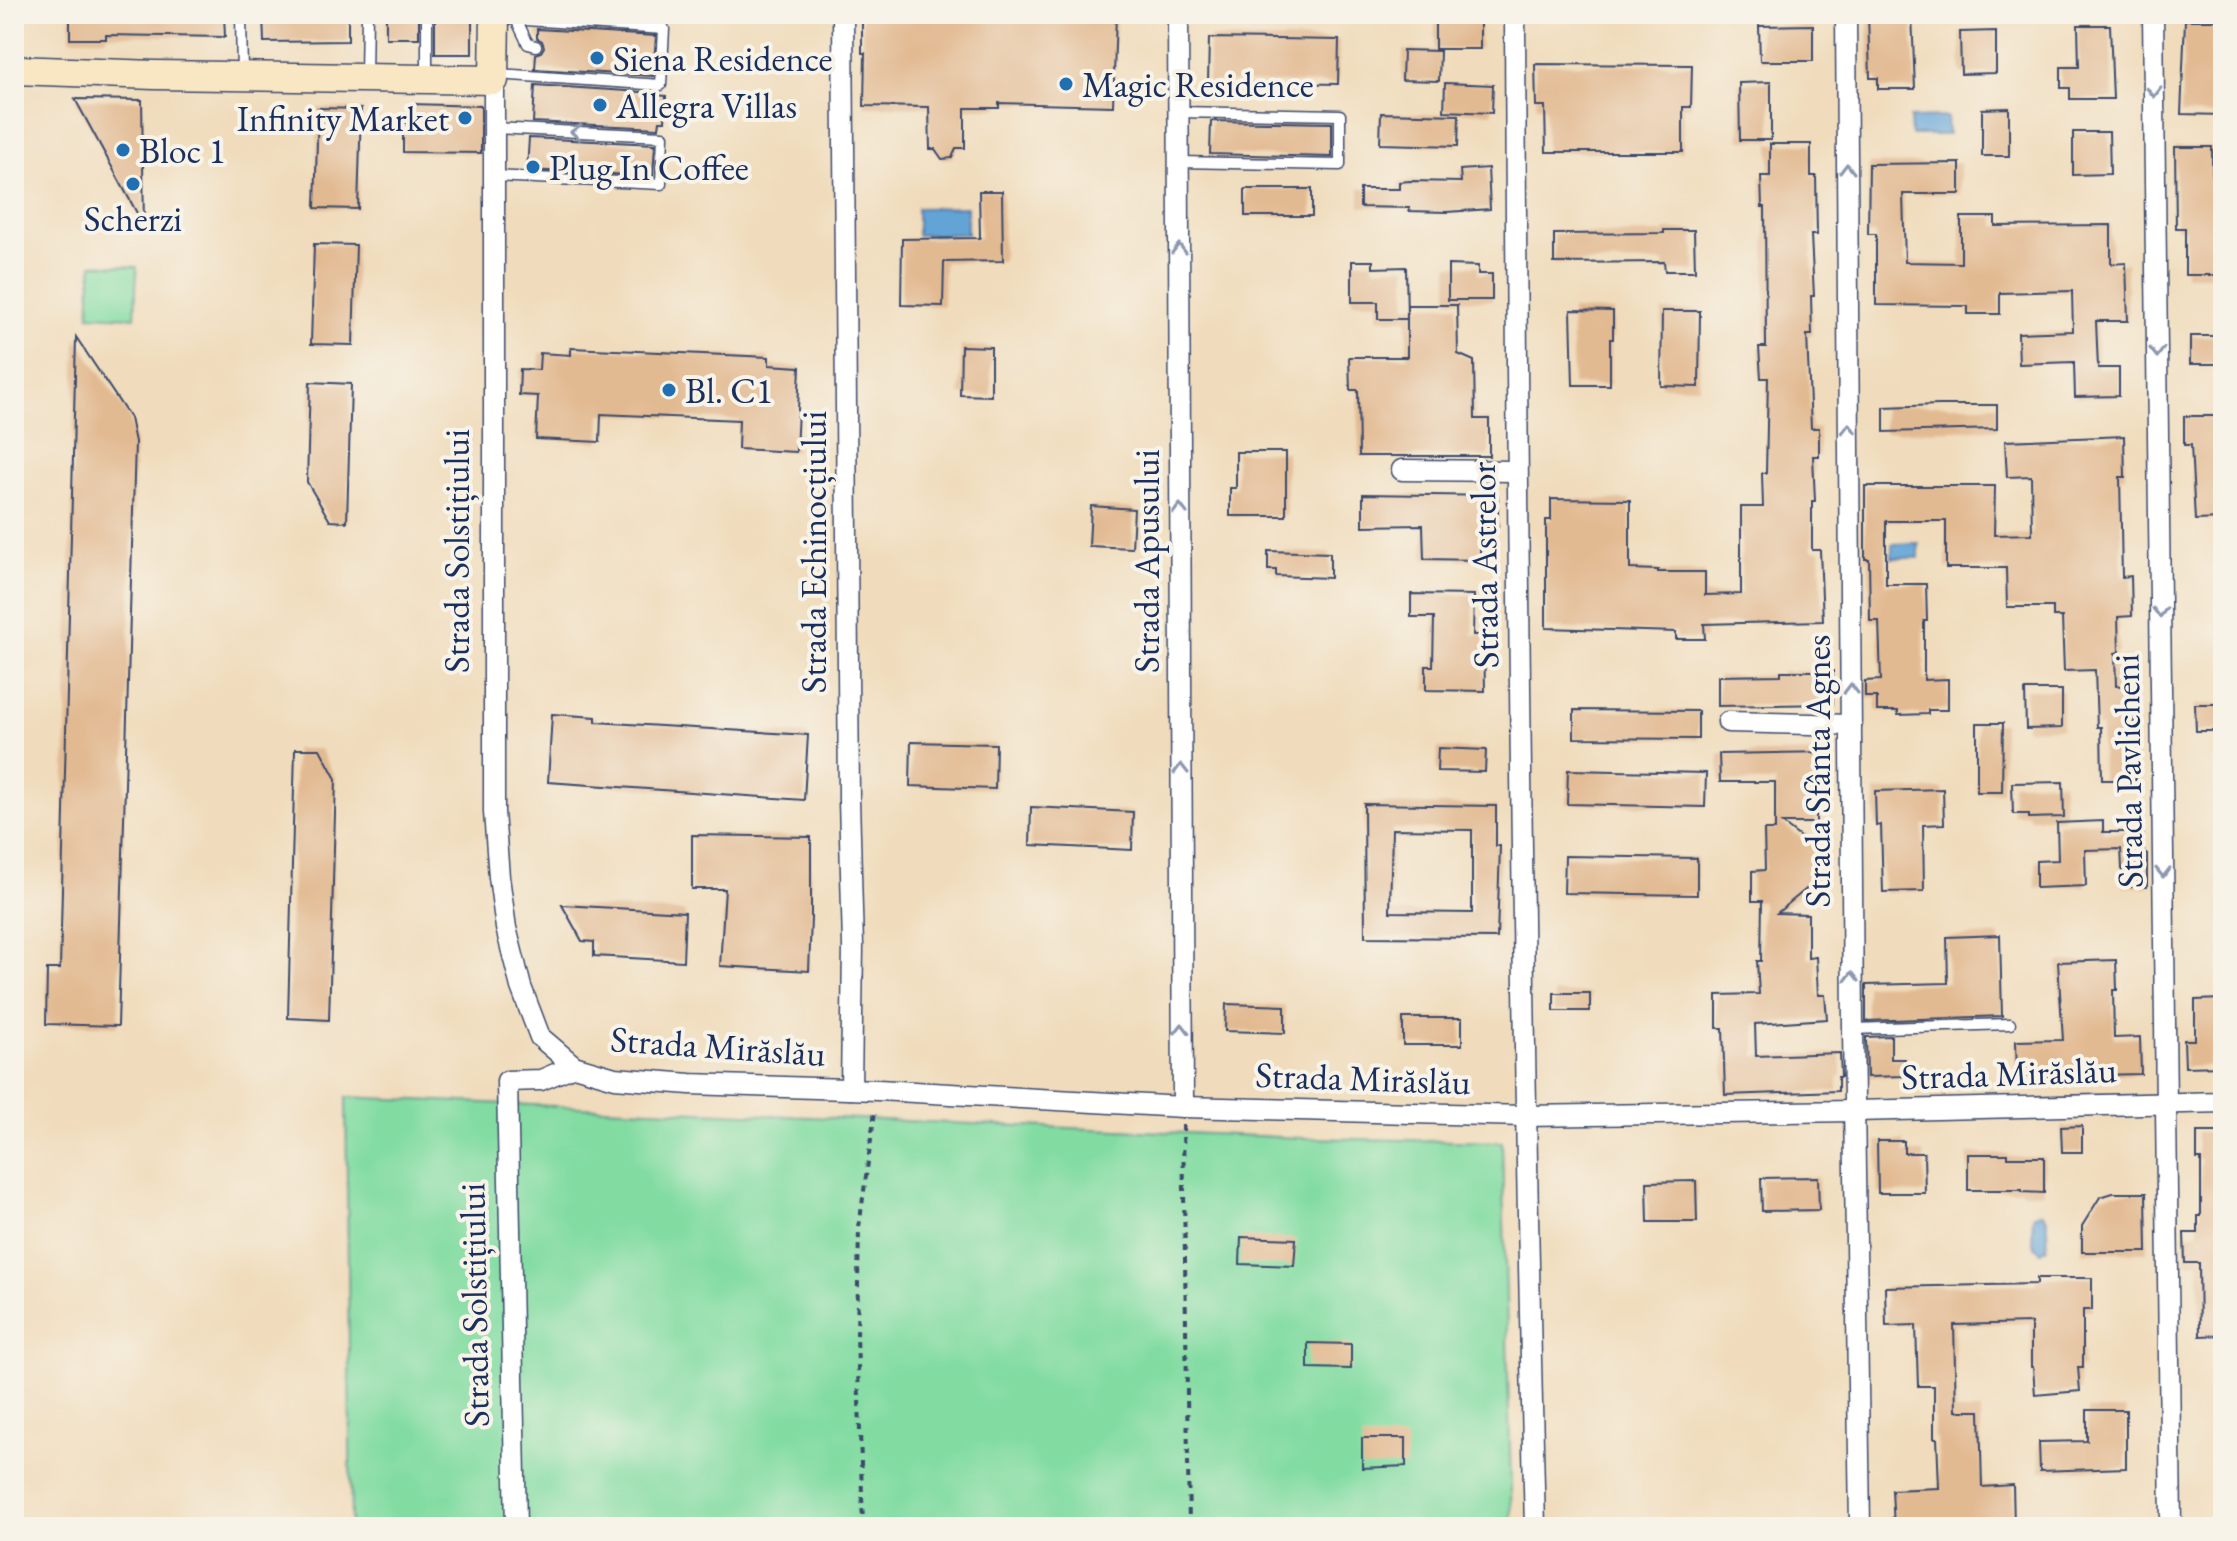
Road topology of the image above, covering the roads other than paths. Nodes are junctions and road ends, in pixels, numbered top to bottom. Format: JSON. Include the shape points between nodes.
{"nodes":[{"id":1,"x":241,"y":14,"type":"edge"},
{"id":2,"x":367,"y":14,"type":"edge"},
{"id":3,"x":427,"y":14,"type":"edge"},
{"id":4,"x":843,"y":14,"type":"edge"},
{"id":5,"x":1178,"y":14,"type":"edge"},
{"id":6,"x":1515,"y":14,"type":"edge"},
{"id":7,"x":1846,"y":14,"type":"edge"},
{"id":8,"x":2153,"y":14,"type":"edge"},
{"id":9,"x":502,"y":17,"type":"edge"},
{"id":10,"x":536,"y":46,"type":"dead end"},
{"id":11,"x":14,"y":70,"type":"edge"},
{"id":12,"x":242,"y":76,"type":"junction"},
{"id":13,"x":494,"y":77,"type":"junction"},
{"id":14,"x":366,"y":78,"type":"junction"},
{"id":15,"x":427,"y":79,"type":"junction"},
{"id":16,"x":1179,"y":112,"type":"junction"},
{"id":17,"x":494,"y":128,"type":"junction"},
{"id":18,"x":1179,"y":162,"type":"junction"},
{"id":19,"x":494,"y":176,"type":"junction"},
{"id":20,"x":1402,"y":470,"type":"dead end"},
{"id":21,"x":1516,"y":471,"type":"junction"},
{"id":22,"x":1728,"y":722,"type":"dead end"},
{"id":23,"x":1851,"y":725,"type":"junction"},
{"id":24,"x":2010,"y":1024,"type":"dead end"},
{"id":25,"x":1853,"y":1029,"type":"junction"},
{"id":26,"x":574,"y":1066,"type":"junction"},
{"id":27,"x":507,"y":1081,"type":"joint"},
{"id":28,"x":851,"y":1089,"type":"junction"},
{"id":29,"x":2223,"y":1102,"type":"edge"},
{"id":30,"x":2165,"y":1103,"type":"junction"},
{"id":31,"x":1183,"y":1107,"type":"junction"},
{"id":32,"x":1854,"y":1111,"type":"junction"},
{"id":33,"x":1524,"y":1116,"type":"junction"},
{"id":34,"x":516,"y":1527,"type":"edge"},
{"id":35,"x":1535,"y":1527,"type":"edge"},
{"id":36,"x":1860,"y":1527,"type":"edge"},
{"id":37,"x":2171,"y":1527,"type":"edge"}],
"edges":[{"from":1,"to":12,"type":"lane"},
{"from":2,"to":14,"type":"lane"},
{"from":3,"to":15,"type":"lane"},
{"from":4,"to":28,"type":"street","name":"Strada Echinocțiului"},
{"from":5,"to":16,"type":"street","name":"Strada Apusului"},
{"from":6,"to":21,"type":"street","name":"Strada Astrelor"},
{"from":23,"to":7,"type":"street","name":"Strada Sfânta Agnes","one_way":true},
{"from":8,"to":30,"type":"street","name":"Strada Pavlicheni","one_way":true},
{"from":9,"to":10,"type":"lane"},
{"from":9,"to":13,"type":"street","name":"Strada Solstițiului"},
{"from":9,"to":13,"type":"lane","via":[[664,29],[661,85]]},
{"from":11,"to":12,"type":"street"},
{"from":12,"to":14,"type":"street"},
{"from":13,"to":15,"type":"street"},
{"from":13,"to":17,"type":"street","name":"Strada Solstițiului"},
{"from":14,"to":15,"type":"street"},
{"from":16,"to":18,"type":"street","name":"Strada Apusului"},
{"from":16,"to":18,"type":"lane","via":[[1340,115],[1340,165]]},
{"from":17,"to":19,"type":"street","name":"Strada Solstițiului"},
{"from":19,"to":17,"type":"lane","one_way":true,"via":[[661,184],[663,136]]},
{"from":31,"to":18,"type":"street","name":"Strada Apusului","one_way":true},
{"from":19,"to":26,"type":"street","name":"Strada Solstițiului","via":[[494,812],[499,877],[521,987],[540,1037]]},
{"from":20,"to":21,"type":"street"},
{"from":21,"to":33,"type":"street","name":"Strada Astrelor"},
{"from":22,"to":23,"type":"street"},
{"from":25,"to":23,"type":"street","name":"Strada Sfânta Agnes","one_way":true},
{"from":24,"to":25,"type":"lane"},
{"from":25,"to":32,"type":"street","name":"Strada Sfânta Agnes"},
{"from":26,"to":27,"type":"street","name":"Strada Mirăslău","via":[[541,1080]]},
{"from":26,"to":28,"type":"street","name":"Strada Mirăslău","via":[[615,1078]]},
{"from":27,"to":34,"type":"street","name":"Strada Solstițiului"},
{"from":28,"to":31,"type":"street","name":"Strada Mirăslău"},
{"from":29,"to":30,"type":"street","name":"Strada Mirăslău"},
{"from":30,"to":32,"type":"street","name":"Strada Mirăslău"},
{"from":30,"to":37,"type":"street","name":"Strada Pavlicheni"},
{"from":31,"to":33,"type":"street","name":"Strada Mirăslău"},
{"from":32,"to":33,"type":"street","name":"Strada Mirăslău"},
{"from":32,"to":36,"type":"street","name":"Strada Sfânta Agnes"},
{"from":33,"to":35,"type":"street","name":"Strada Astrelor"}]}
